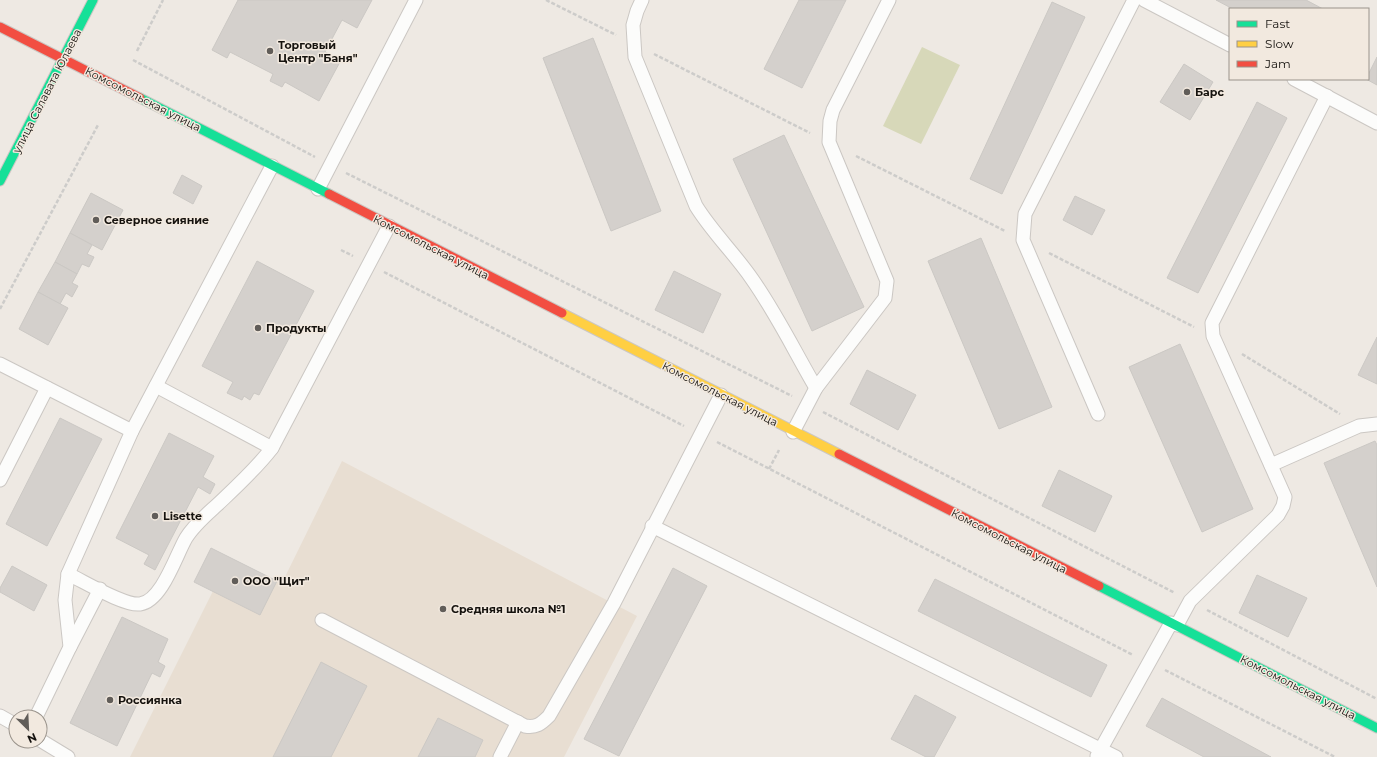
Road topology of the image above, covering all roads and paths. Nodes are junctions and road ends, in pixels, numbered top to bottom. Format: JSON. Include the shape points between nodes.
{"nodes":[{"id":1,"x":93,"y":0,"type":"edge"},
{"id":2,"x":163,"y":0,"type":"edge"},
{"id":3,"x":416,"y":0,"type":"edge"},
{"id":4,"x":546,"y":0,"type":"edge"},
{"id":5,"x":642,"y":0,"type":"edge"},
{"id":6,"x":889,"y":0,"type":"edge"},
{"id":7,"x":1134,"y":0,"type":"edge"},
{"id":8,"x":1144,"y":0,"type":"edge"},
{"id":9,"x":0,"y":27,"type":"edge"},
{"id":10,"x":633,"y":44,"type":"junction"},
{"id":11,"x":1229,"y":44,"type":"edge"},
{"id":12,"x":137,"y":51,"type":"dead end"},
{"id":13,"x":64,"y":58,"type":"junction"},
{"id":14,"x":133,"y":60,"type":"dead end"},
{"id":15,"x":1296,"y":80,"type":"edge"},
{"id":16,"x":1327,"y":96,"type":"junction"},
{"id":17,"x":1377,"y":123,"type":"edge"},
{"id":18,"x":98,"y":125,"type":"dead end"},
{"id":19,"x":829,"y":142,"type":"junction"},
{"id":20,"x":330,"y":164,"type":"junction"},
{"id":21,"x":272,"y":166,"type":"junction"},
{"id":22,"x":0,"y":181,"type":"edge"},
{"id":23,"x":318,"y":189,"type":"junction"},
{"id":24,"x":389,"y":226,"type":"junction"},
{"id":25,"x":1023,"y":240,"type":"junction"},
{"id":26,"x":341,"y":250,"type":"dead end"},
{"id":27,"x":369,"y":264,"type":"junction"},
{"id":28,"x":0,"y":309,"type":"edge"},
{"id":29,"x":1213,"y":336,"type":"junction"},
{"id":30,"x":1240,"y":352,"type":"dead end"},
{"id":31,"x":0,"y":364,"type":"edge"},
{"id":32,"x":156,"y":386,"type":"junction"},
{"id":33,"x":47,"y":388,"type":"junction"},
{"id":34,"x":816,"y":388,"type":"junction"},
{"id":35,"x":721,"y":395,"type":"junction"},
{"id":36,"x":807,"y":404,"type":"junction"},
{"id":37,"x":1098,"y":414,"type":"dead end"},
{"id":38,"x":1377,"y":424,"type":"edge"},
{"id":39,"x":1359,"y":426,"type":"junction"},
{"id":40,"x":132,"y":431,"type":"junction"},
{"id":41,"x":793,"y":432,"type":"junction"},
{"id":42,"x":700,"y":434,"type":"junction"},
{"id":43,"x":272,"y":448,"type":"junction"},
{"id":44,"x":1271,"y":465,"type":"junction"},
{"id":45,"x":0,"y":480,"type":"edge"},
{"id":46,"x":652,"y":526,"type":"junction"},
{"id":47,"x":68,"y":574,"type":"junction"},
{"id":48,"x":100,"y":589,"type":"junction"},
{"id":49,"x":1190,"y":601,"type":"junction"},
{"id":50,"x":322,"y":620,"type":"dead end"},
{"id":51,"x":1174,"y":624,"type":"junction"},
{"id":52,"x":70,"y":647,"type":"junction"},
{"id":53,"x":1149,"y":662,"type":"junction"},
{"id":54,"x":1377,"y":699,"type":"edge"},
{"id":55,"x":40,"y":709,"type":"edge"},
{"id":56,"x":518,"y":722,"type":"junction"},
{"id":57,"x":1377,"y":728,"type":"edge"},
{"id":58,"x":48,"y":745,"type":"edge"},
{"id":59,"x":1099,"y":753,"type":"edge"},
{"id":60,"x":68,"y":757,"type":"edge"},
{"id":61,"x":500,"y":757,"type":"edge"},
{"id":62,"x":1116,"y":757,"type":"edge"},
{"id":63,"x":1334,"y":757,"type":"edge"}],
"edges":[{"from":1,"to":13,"type":"street","name":"улица Салавата Юлаева"},
{"from":2,"to":12,"type":"path"},
{"from":3,"to":20,"type":"lane"},
{"from":4,"to":10,"type":"path"},
{"from":5,"to":10,"type":"lane","via":[[633,25]]},
{"from":6,"to":19,"type":"lane","via":[[833,110]]},
{"from":7,"to":25,"type":"lane","via":[[1025,214]]},
{"from":8,"to":11,"type":"lane"},
{"from":9,"to":13,"type":"street","name":"Комсомольская улица"},
{"from":10,"to":19,"type":"path"},
{"from":10,"to":34,"type":"lane","via":[[635,57],[696,206],[754,281]]},
{"from":13,"to":21,"type":"street","name":"Комсомольская улица"},
{"from":13,"to":22,"type":"street","name":"улица Салавата Юлаева"},
{"from":14,"to":20,"type":"path"},
{"from":15,"to":16,"type":"lane"},
{"from":16,"to":17,"type":"lane"},
{"from":16,"to":29,"type":"lane","via":[[1215,316],[1212,323]]},
{"from":18,"to":28,"type":"path"},
{"from":19,"to":25,"type":"path"},
{"from":19,"to":34,"type":"lane","via":[[887,281],[888,289],[885,298]]},
{"from":20,"to":23,"type":"lane"},
{"from":20,"to":36,"type":"path"},
{"from":21,"to":23,"type":"street","name":"Комсомольская улица"},
{"from":21,"to":32,"type":"lane"},
{"from":23,"to":24,"type":"street","name":"Комсомольская улица"},
{"from":24,"to":27,"type":"lane"},
{"from":24,"to":35,"type":"street","name":"Комсомольская улица"},
{"from":25,"to":29,"type":"path"},
{"from":25,"to":37,"type":"lane"},
{"from":26,"to":27,"type":"path"},
{"from":27,"to":42,"type":"path"},
{"from":27,"to":43,"type":"lane"},
{"from":29,"to":44,"type":"lane"},
{"from":30,"to":39,"type":"path"},
{"from":31,"to":33,"type":"lane"},
{"from":32,"to":40,"type":"lane"},
{"from":32,"to":43,"type":"lane"},
{"from":33,"to":40,"type":"lane"},
{"from":33,"to":45,"type":"lane"},
{"from":34,"to":36,"type":"lane"},
{"from":35,"to":41,"type":"street","name":"Комсомольская улица"},
{"from":35,"to":42,"type":"lane"},
{"from":36,"to":41,"type":"lane"},
{"from":36,"to":49,"type":"path"},
{"from":38,"to":39,"type":"lane"},
{"from":39,"to":44,"type":"lane"},
{"from":40,"to":47,"type":"lane"},
{"from":41,"to":51,"type":"street","name":"Комсомольская улица"},
{"from":42,"to":46,"type":"lane"},
{"from":42,"to":53,"type":"path"},
{"from":43,"to":48,"type":"lane","via":[[258,466],[196,525],[187,537],[162,587],[153,597],[142,604],[130,604]]},
{"from":44,"to":49,"type":"lane","via":[[1284,497],[1278,515]]},
{"from":46,"to":56,"type":"lane","via":[[614,603],[549,716],[541,724],[532,727]]},
{"from":46,"to":59,"type":"lane"},
{"from":47,"to":48,"type":"lane"},
{"from":47,"to":52,"type":"lane","via":[[65,600]]},
{"from":48,"to":52,"type":"lane"},
{"from":49,"to":51,"type":"lane"},
{"from":49,"to":54,"type":"path"},
{"from":50,"to":56,"type":"lane"},
{"from":51,"to":53,"type":"lane"},
{"from":51,"to":57,"type":"street","name":"Комсомольская улица"},
{"from":52,"to":55,"type":"lane"},
{"from":53,"to":59,"type":"lane"},
{"from":53,"to":63,"type":"path"},
{"from":56,"to":61,"type":"lane"},
{"from":58,"to":60,"type":"lane"},
{"from":59,"to":62,"type":"lane"}]}
